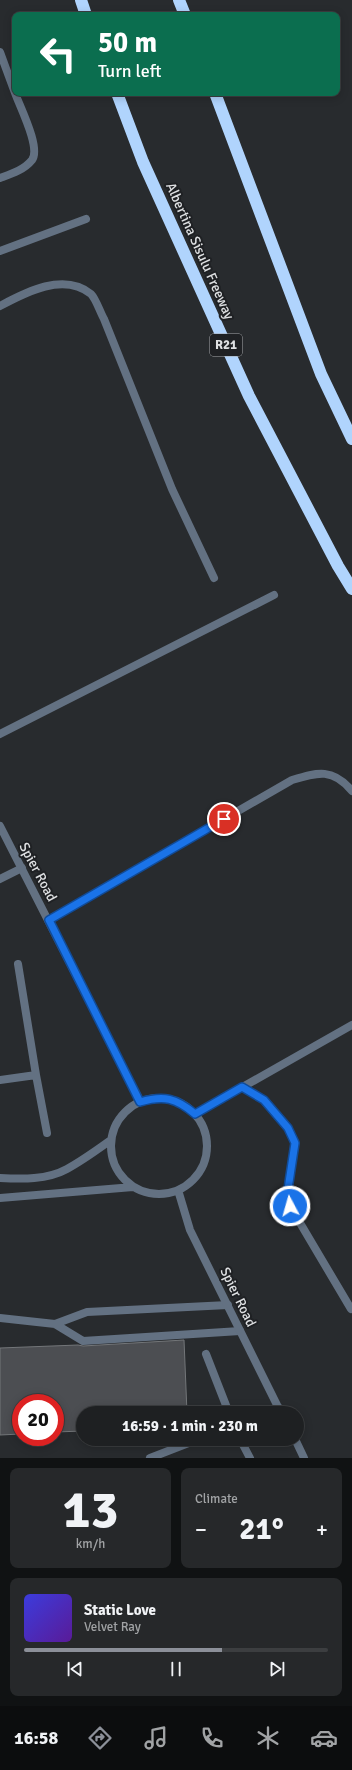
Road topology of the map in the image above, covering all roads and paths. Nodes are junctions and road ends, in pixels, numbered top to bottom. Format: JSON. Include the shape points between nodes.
{"nodes":[{"id":1,"x":81,"y":0,"type":"edge"},
{"id":2,"x":179,"y":0,"type":"edge"},
{"id":3,"x":85,"y":12,"type":"edge"},
{"id":4,"x":184,"y":12,"type":"edge"},
{"id":5,"x":0,"y":52,"type":"edge"},
{"id":6,"x":12,"y":85,"type":"edge"},
{"id":7,"x":16,"y":96,"type":"edge"},
{"id":8,"x":118,"y":96,"type":"edge"},
{"id":9,"x":216,"y":96,"type":"edge"},
{"id":10,"x":0,"y":178,"type":"edge"},
{"id":11,"x":86,"y":219,"type":"dead end"},
{"id":12,"x":0,"y":251,"type":"edge"},
{"id":13,"x":0,"y":306,"type":"edge"},
{"id":14,"x":352,"y":439,"type":"edge"},
{"id":15,"x":214,"y":578,"type":"dead end"},
{"id":16,"x":352,"y":589,"type":"edge"},
{"id":17,"x":274,"y":595,"type":"dead end"},
{"id":18,"x":0,"y":734,"type":"edge"},
{"id":19,"x":352,"y":791,"type":"edge"},
{"id":20,"x":0,"y":826,"type":"edge"},
{"id":21,"x":22,"y":868,"type":"junction"},
{"id":22,"x":0,"y":879,"type":"edge"},
{"id":23,"x":49,"y":920,"type":"junction"},
{"id":24,"x":18,"y":964,"type":"dead end"},
{"id":25,"x":352,"y":1025,"type":"edge"},
{"id":26,"x":36,"y":1075,"type":"junction"},
{"id":27,"x":0,"y":1080,"type":"edge"},
{"id":28,"x":242,"y":1087,"type":"junction"},
{"id":29,"x":140,"y":1102,"type":"junction"},
{"id":30,"x":195,"y":1114,"type":"junction"},
{"id":31,"x":47,"y":1133,"type":"dead end"},
{"id":32,"x":111,"y":1140,"type":"junction"},
{"id":33,"x":0,"y":1178,"type":"edge"},
{"id":34,"x":133,"y":1187,"type":"junction"},
{"id":35,"x":178,"y":1190,"type":"junction"},
{"id":36,"x":0,"y":1198,"type":"edge"},
{"id":37,"x":228,"y":1305,"type":"junction"},
{"id":38,"x":351,"y":1309,"type":"dead end"},
{"id":39,"x":0,"y":1318,"type":"edge"},
{"id":40,"x":55,"y":1324,"type":"junction"},
{"id":41,"x":240,"y":1332,"type":"junction"},
{"id":42,"x":206,"y":1354,"type":"dead end"},
{"id":43,"x":225,"y":1406,"type":"edge"},
{"id":44,"x":277,"y":1406,"type":"edge"},
{"id":45,"x":181,"y":1446,"type":"edge"},
{"id":46,"x":244,"y":1446,"type":"edge"},
{"id":47,"x":298,"y":1446,"type":"edge"},
{"id":48,"x":150,"y":1458,"type":"edge"},
{"id":49,"x":250,"y":1458,"type":"edge"},
{"id":50,"x":304,"y":1458,"type":"edge"}],
"edges":[{"from":1,"to":3,"type":"highway"},
{"from":2,"to":4,"type":"highway"},
{"from":5,"to":6,"type":"street"},
{"from":7,"to":10,"type":"street","via":[[35,153],[26,166]]},
{"from":8,"to":16,"type":"highway","name":"Albertina Sisulu Freeway","number":"R21","via":[[143,162],[249,396]]},
{"from":9,"to":14,"type":"highway","via":[[322,374]]},
{"from":11,"to":12,"type":"street"},
{"from":13,"to":15,"type":"street","via":[[47,285],[73,285],[91,295],[104,319],[172,489]]},
{"from":17,"to":18,"type":"street"},
{"from":19,"to":23,"type":"street","via":[[336,776],[322,774],[292,780]]},
{"from":20,"to":21,"type":"street","name":"Spier Road"},
{"from":21,"to":22,"type":"street"},
{"from":21,"to":23,"type":"street","name":"Spier Road"},
{"from":23,"to":29,"type":"street","name":"Spier Road"},
{"from":24,"to":26,"type":"street"},
{"from":25,"to":28,"type":"street"},
{"from":26,"to":27,"type":"street"},
{"from":26,"to":31,"type":"street"},
{"from":28,"to":30,"type":"street"},
{"from":28,"to":38,"type":"street","via":[[264,1100],[288,1128],[295,1143],[288,1189],[290,1206]]},
{"from":29,"to":30,"type":"street","via":[[154,1098],[169,1099],[184,1104]]},
{"from":29,"to":32,"type":"street","via":[[120,1117]]},
{"from":30,"to":35,"type":"street","via":[[203,1126],[207,1141],[206,1156],[201,1170]]},
{"from":32,"to":33,"type":"street","via":[[66,1170],[44,1177]]},
{"from":32,"to":34,"type":"street","via":[[111,1154],[116,1167]]},
{"from":34,"to":35,"type":"street","via":[[163,1194]]},
{"from":34,"to":36,"type":"street"},
{"from":35,"to":37,"type":"street","name":"Spier Road","via":[[190,1230]]},
{"from":37,"to":40,"type":"street","via":[[87,1312]]},
{"from":37,"to":41,"type":"street","name":"Spier Road"},
{"from":39,"to":40,"type":"street"},
{"from":40,"to":41,"type":"street","via":[[83,1340]]},
{"from":41,"to":44,"type":"street","name":"Spier Road"},
{"from":42,"to":43,"type":"street"},
{"from":45,"to":48,"type":"street"},
{"from":46,"to":49,"type":"street"},
{"from":47,"to":50,"type":"street"}]}
